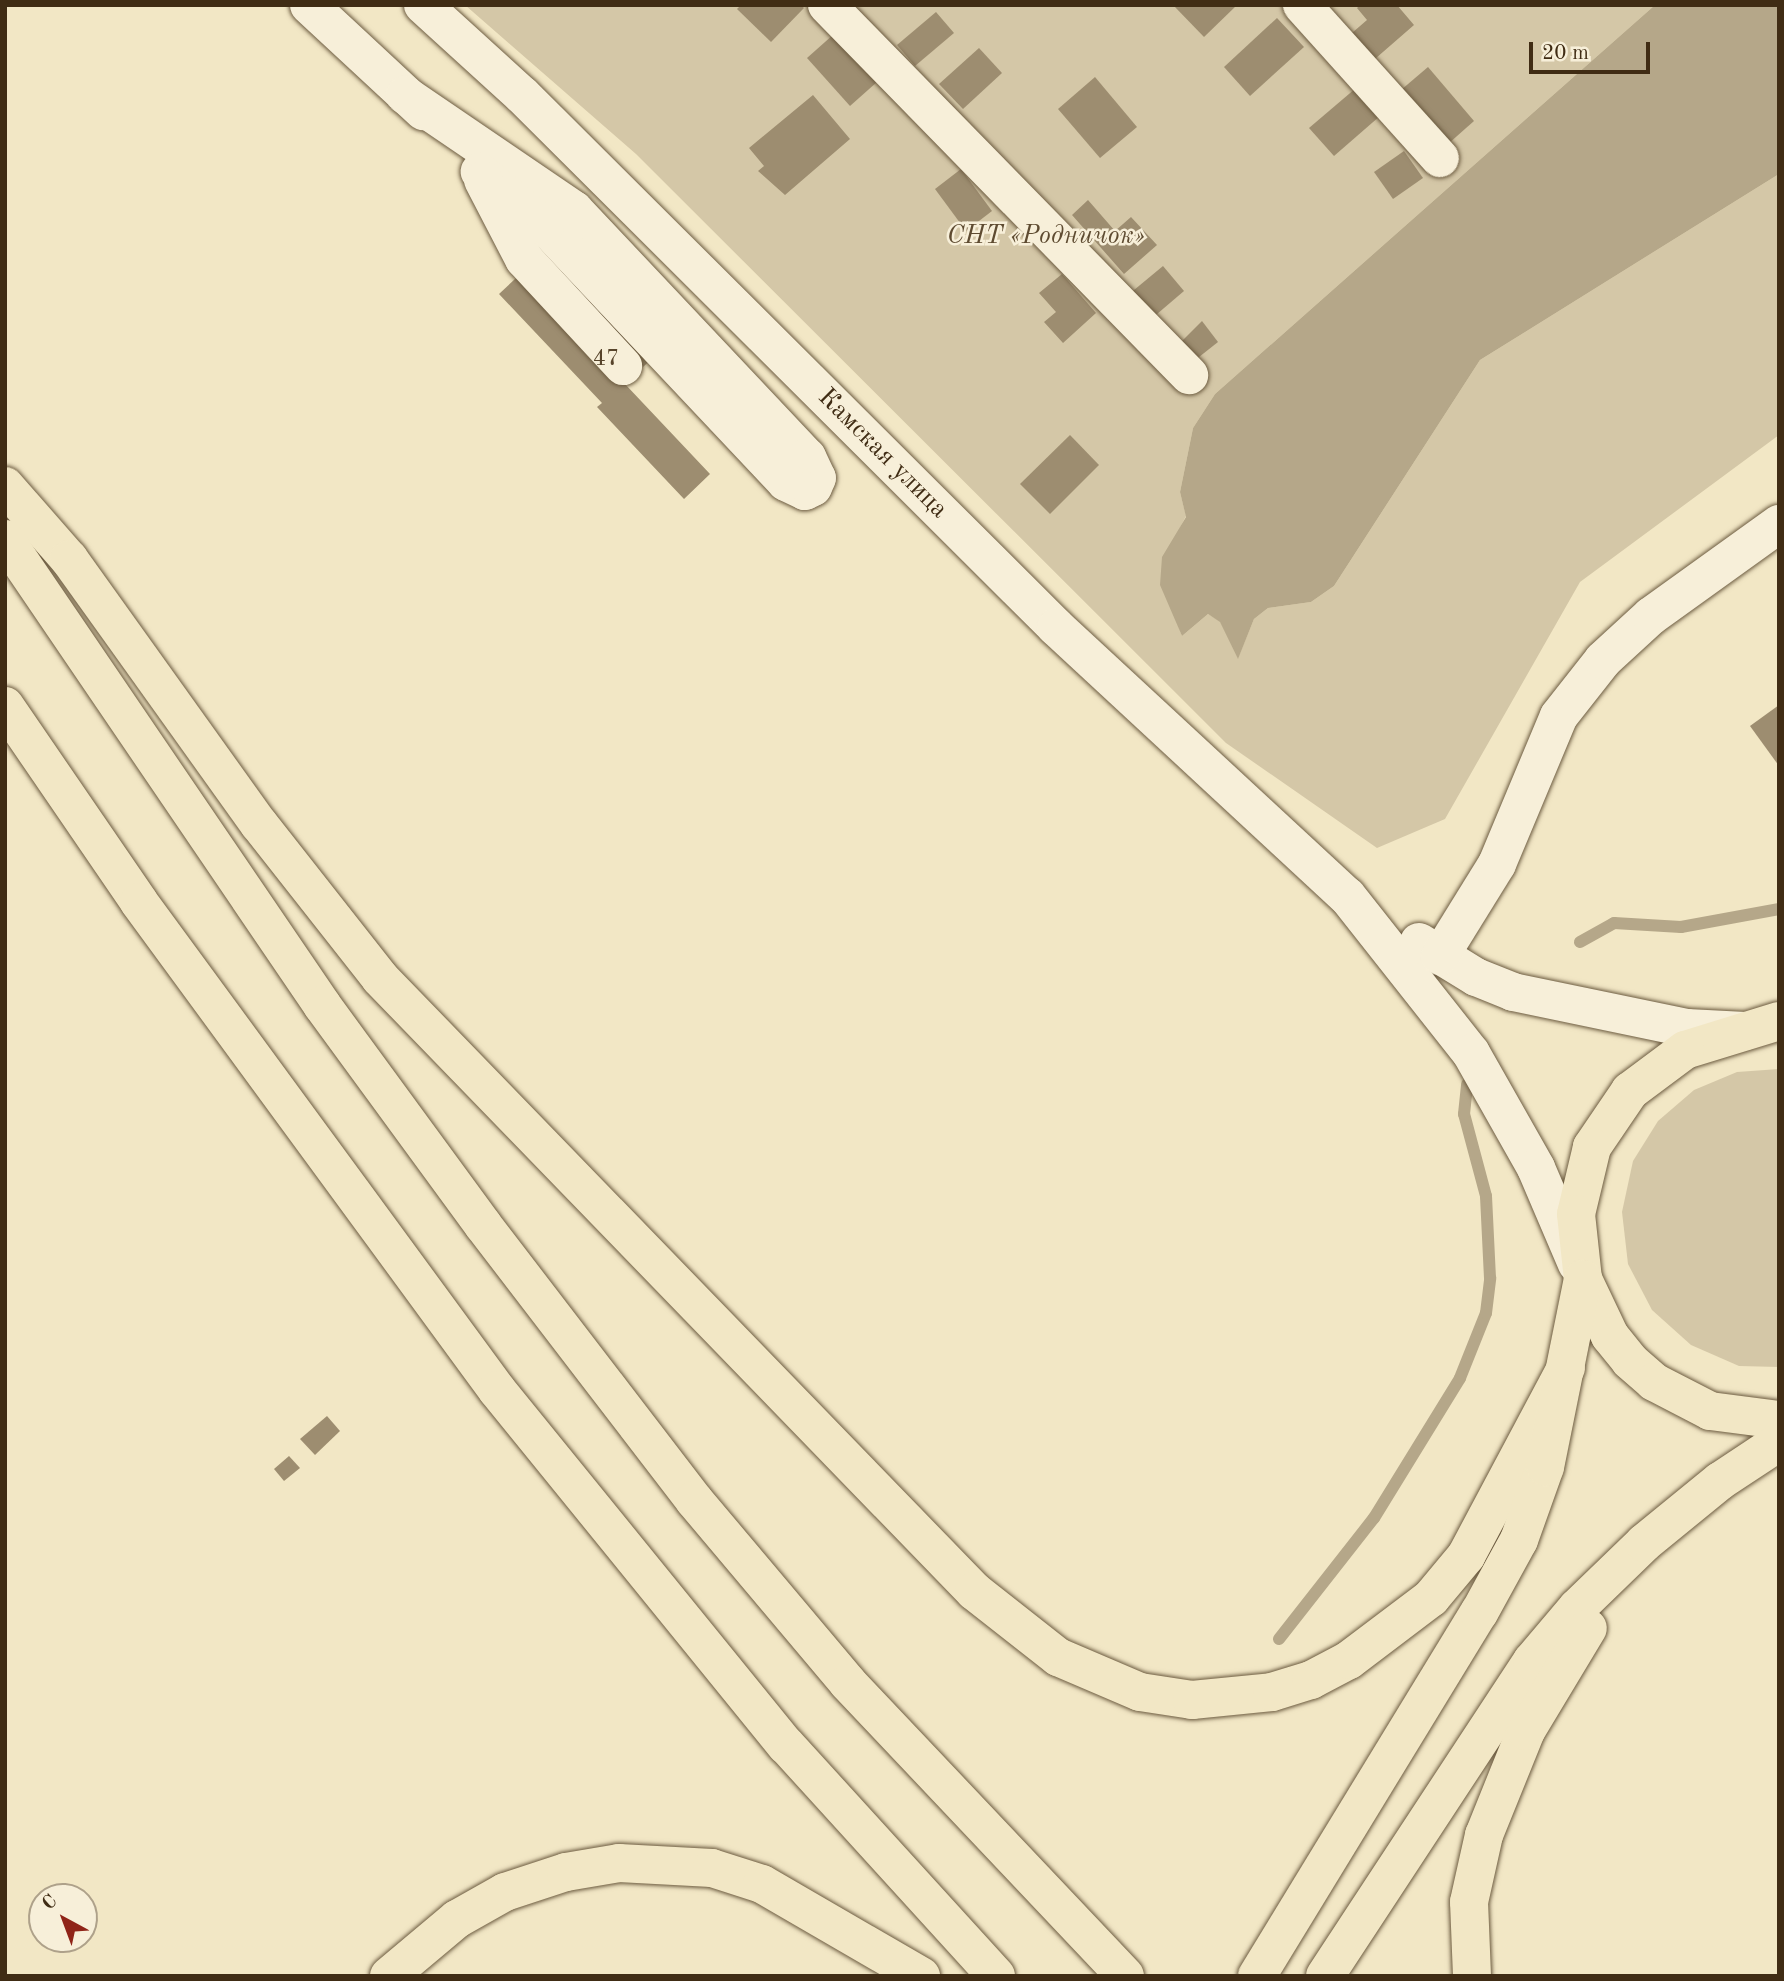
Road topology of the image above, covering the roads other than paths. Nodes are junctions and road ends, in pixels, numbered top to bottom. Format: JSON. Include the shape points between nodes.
{"nodes":[{"id":1,"x":309,"y":5,"type":"edge"},
{"id":2,"x":424,"y":5,"type":"edge"},
{"id":3,"x":827,"y":5,"type":"edge"},
{"id":4,"x":1302,"y":5,"type":"edge"},
{"id":5,"x":405,"y":95,"type":"junction"},
{"id":6,"x":1440,"y":158,"type":"dead end"},
{"id":7,"x":480,"y":172,"type":"junction"},
{"id":8,"x":623,"y":366,"type":"dead end"},
{"id":9,"x":1189,"y":375,"type":"dead end"},
{"id":10,"x":5,"y":486,"type":"edge"},
{"id":11,"x":1779,"y":524,"type":"edge"},
{"id":12,"x":5,"y":539,"type":"edge"},
{"id":13,"x":5,"y":706,"type":"edge"},
{"id":14,"x":1347,"y":895,"type":"junction"},
{"id":15,"x":1440,"y":956,"type":"junction"},
{"id":16,"x":1769,"y":1028,"type":"edge"},
{"id":17,"x":1583,"y":1279,"type":"junction"},
{"id":18,"x":1566,"y":1368,"type":"junction"},
{"id":19,"x":1779,"y":1420,"type":"edge"},
{"id":20,"x":1779,"y":1442,"type":"edge"},
{"id":21,"x":1686,"y":1508,"type":"junction"},
{"id":22,"x":1121,"y":1971,"type":"edge"},
{"id":23,"x":389,"y":1976,"type":"edge"},
{"id":24,"x":921,"y":1976,"type":"edge"},
{"id":25,"x":996,"y":1976,"type":"edge"},
{"id":26,"x":1257,"y":1976,"type":"edge"},
{"id":27,"x":1325,"y":1976,"type":"edge"},
{"id":28,"x":1472,"y":1976,"type":"edge"}],
"edges":[{"from":1,"to":5,"type":"street"},
{"from":2,"to":14,"type":"street","name":"Камская улица","via":[[522,95],[1056,627]]},
{"from":3,"to":9,"type":"street"},
{"from":4,"to":6,"type":"street"},
{"from":5,"to":7,"type":"street"},
{"from":5,"to":7,"type":"street","via":[[574,210],[807,457],[817,478],[813,487],[805,491],[786,482],[545,226]]},
{"from":7,"to":8,"type":"street","via":[[524,259]]},
{"from":10,"to":18,"type":"main road","via":[[69,559],[259,824],[380,978],[974,1591],[1058,1657],[1140,1692],[1192,1700],[1272,1692],[1311,1680],[1349,1660],[1431,1598],[1466,1556]]},
{"from":11,"to":15,"type":"street","via":[[1651,617],[1603,660],[1566,706],[1497,864]]},
{"from":12,"to":22,"type":"main road","via":[[322,1005],[679,1480],[848,1683]]},
{"from":13,"to":25,"type":"main road","via":[[234,1035],[513,1411],[786,1745]]},
{"from":14,"to":15,"type":"street"},
{"from":14,"to":17,"type":"street","via":[[1471,1053],[1536,1168]]},
{"from":15,"to":16,"type":"street","via":[[1476,976],[1554,1003],[1687,1028]]},
{"from":16,"to":17,"type":"main road","via":[[1685,1050],[1639,1083],[1609,1117],[1581,1179],[1576,1214]]},
{"from":17,"to":18,"type":"main road"},
{"from":17,"to":19,"type":"main road","via":[[1610,1336],[1654,1382],[1710,1411]]},
{"from":18,"to":26,"type":"main road","via":[[1545,1467],[1519,1541]]},
{"from":20,"to":21,"type":"main road"},
{"from":21,"to":27,"type":"main road","via":[[1614,1570],[1532,1661]]},
{"from":21,"to":28,"type":"main road","via":[[1615,1591],[1565,1659],[1502,1782],[1483,1835],[1469,1902]]},
{"from":23,"to":24,"type":"main road","via":[[457,1919],[505,1892],[566,1872],[619,1863],[712,1868],[762,1884]]}]}
